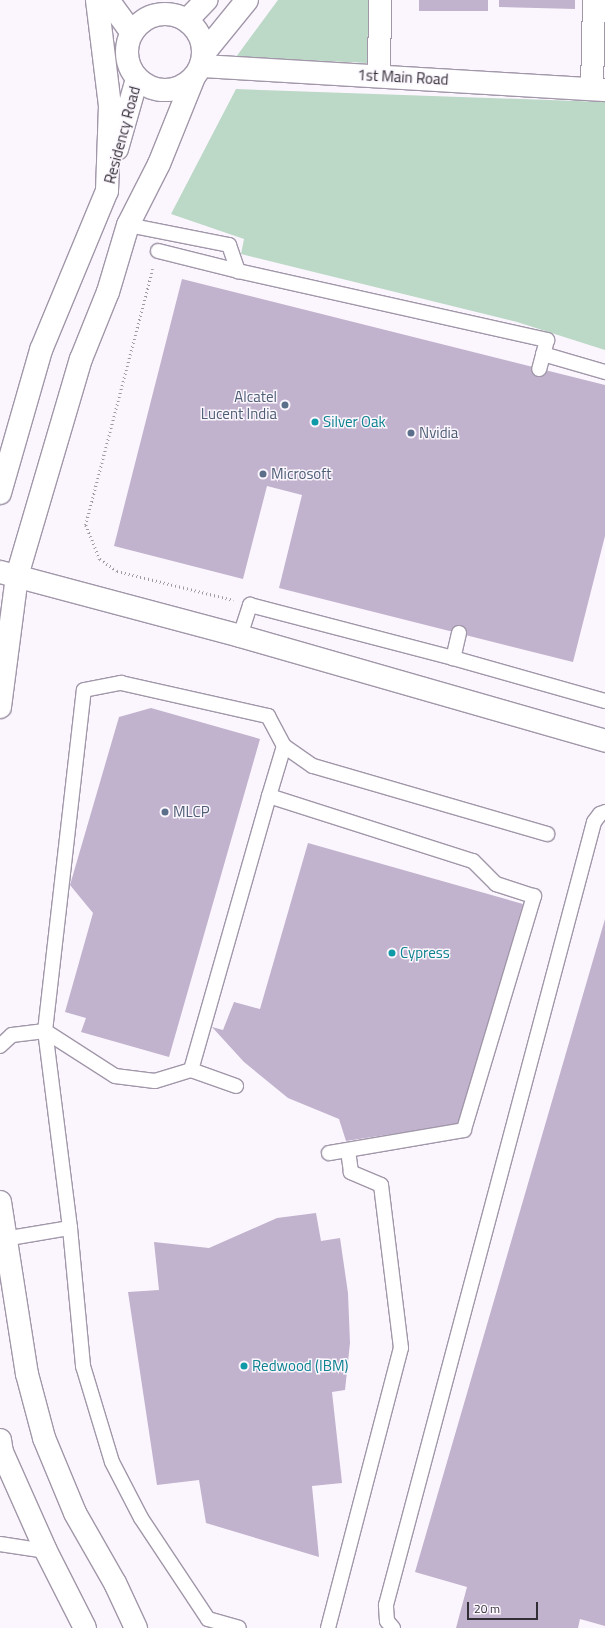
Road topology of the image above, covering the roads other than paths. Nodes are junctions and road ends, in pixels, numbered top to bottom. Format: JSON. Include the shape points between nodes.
{"nodes":[{"id":1,"x":97,"y":0,"type":"edge"},
{"id":2,"x":108,"y":0,"type":"edge"},
{"id":3,"x":206,"y":0,"type":"edge"},
{"id":4,"x":247,"y":0,"type":"edge"},
{"id":5,"x":380,"y":0,"type":"edge"},
{"id":6,"x":594,"y":0,"type":"edge"},
{"id":7,"x":155,"y":7,"type":"edge"},
{"id":8,"x":187,"y":20,"type":"junction"},
{"id":9,"x":131,"y":32,"type":"junction"},
{"id":10,"x":199,"y":65,"type":"junction"},
{"id":11,"x":379,"y":75,"type":"junction"},
{"id":12,"x":137,"y":79,"type":"junction"},
{"id":13,"x":598,"y":90,"type":"edge"},
{"id":14,"x":107,"y":191,"type":"junction"},
{"id":15,"x":128,"y":225,"type":"junction"},
{"id":16,"x":158,"y":251,"type":"road end"},
{"id":17,"x":238,"y":271,"type":"junction"},
{"id":18,"x":543,"y":354,"type":"junction"},
{"id":19,"x":540,"y":368,"type":"dead end"},
{"id":20,"x":605,"y":372,"type":"edge"},
{"id":21,"x":0,"y":493,"type":"edge"},
{"id":22,"x":8,"y":574,"type":"edge"},
{"id":23,"x":459,"y":633,"type":"dead end"},
{"id":24,"x":240,"y":636,"type":"junction"},
{"id":25,"x":453,"y":658,"type":"junction"},
{"id":26,"x":605,"y":701,"type":"edge"},
{"id":27,"x":0,"y":707,"type":"edge"},
{"id":28,"x":605,"y":741,"type":"edge"},
{"id":29,"x":284,"y":746,"type":"junction"},
{"id":30,"x":269,"y":796,"type":"junction"},
{"id":31,"x":605,"y":812,"type":"edge"},
{"id":32,"x":547,"y":834,"type":"dead end"},
{"id":33,"x":45,"y":1030,"type":"junction"},
{"id":34,"x":0,"y":1046,"type":"edge"},
{"id":35,"x":191,"y":1070,"type":"junction"},
{"id":36,"x":236,"y":1086,"type":"dead end"},
{"id":37,"x":348,"y":1150,"type":"junction"},
{"id":38,"x":328,"y":1153,"type":"dead end"},
{"id":39,"x":0,"y":1202,"type":"edge"},
{"id":40,"x":70,"y":1228,"type":"junction"},
{"id":41,"x":4,"y":1239,"type":"junction"},
{"id":42,"x":0,"y":1440,"type":"edge"},
{"id":43,"x":0,"y":1544,"type":"edge"},
{"id":44,"x":46,"y":1551,"type":"junction"},
{"id":45,"x":85,"y":1628,"type":"edge"},
{"id":46,"x":136,"y":1628,"type":"edge"},
{"id":47,"x":239,"y":1628,"type":"edge"},
{"id":48,"x":328,"y":1628,"type":"edge"},
{"id":49,"x":393,"y":1628,"type":"edge"}],
"edges":[{"from":1,"to":14,"type":"street","via":[[110,106]]},
{"from":2,"to":9,"type":"street"},
{"from":3,"to":8,"type":"street"},
{"from":4,"to":10,"type":"street"},
{"from":5,"to":11,"type":"street"},
{"from":6,"to":13,"type":"street"},
{"from":7,"to":8,"type":"street"},
{"from":7,"to":9,"type":"street"},
{"from":8,"to":10,"type":"street","via":[[198,32]]},
{"from":9,"to":12,"type":"street","via":[[126,44],[126,57]]},
{"from":10,"to":11,"type":"street","name":"1st Main Road"},
{"from":10,"to":12,"type":"street","via":[[184,85],[162,90]]},
{"from":10,"to":15,"type":"street","via":[[158,164]]},
{"from":11,"to":13,"type":"street","name":"1st Main Road"},
{"from":12,"to":14,"type":"street","name":"Residency Road"},
{"from":14,"to":21,"type":"street","via":[[41,350]]},
{"from":15,"to":17,"type":"lane","via":[[229,245]]},
{"from":15,"to":22,"type":"street","via":[[108,292],[81,359]]},
{"from":16,"to":17,"type":"lane"},
{"from":17,"to":18,"type":"lane","via":[[547,340]]},
{"from":18,"to":19,"type":"lane"},
{"from":18,"to":20,"type":"lane"},
{"from":22,"to":24,"type":"street"},
{"from":22,"to":27,"type":"street"},
{"from":23,"to":25,"type":"lane"},
{"from":24,"to":25,"type":"lane","via":[[250,605]]},
{"from":24,"to":28,"type":"street"},
{"from":25,"to":26,"type":"lane"},
{"from":29,"to":30,"type":"lane"},
{"from":29,"to":32,"type":"lane","via":[[313,766]]},
{"from":29,"to":33,"type":"lane","via":[[268,716],[121,683],[84,690]]},
{"from":30,"to":35,"type":"lane"},
{"from":30,"to":37,"type":"lane","via":[[473,861],[496,884],[534,896],[464,1130]]},
{"from":31,"to":49,"type":"lane","via":[[594,822],[388,1598],[386,1614]]},
{"from":33,"to":34,"type":"lane","via":[[12,1036]]},
{"from":33,"to":35,"type":"lane","via":[[115,1076],[155,1081]]},
{"from":33,"to":40,"type":"lane"},
{"from":35,"to":36,"type":"lane"},
{"from":37,"to":38,"type":"lane"},
{"from":37,"to":48,"type":"lane","via":[[351,1172],[381,1185],[401,1348]]},
{"from":39,"to":41,"type":"street"},
{"from":40,"to":41,"type":"lane"},
{"from":40,"to":47,"type":"lane","via":[[83,1366],[112,1462],[141,1518],[208,1619]]},
{"from":41,"to":46,"type":"street","via":[[27,1374],[44,1438],[75,1514],[115,1583]]},
{"from":42,"to":44,"type":"street","via":[[2,1452]]},
{"from":43,"to":44,"type":"lane"},
{"from":44,"to":45,"type":"street"}]}
